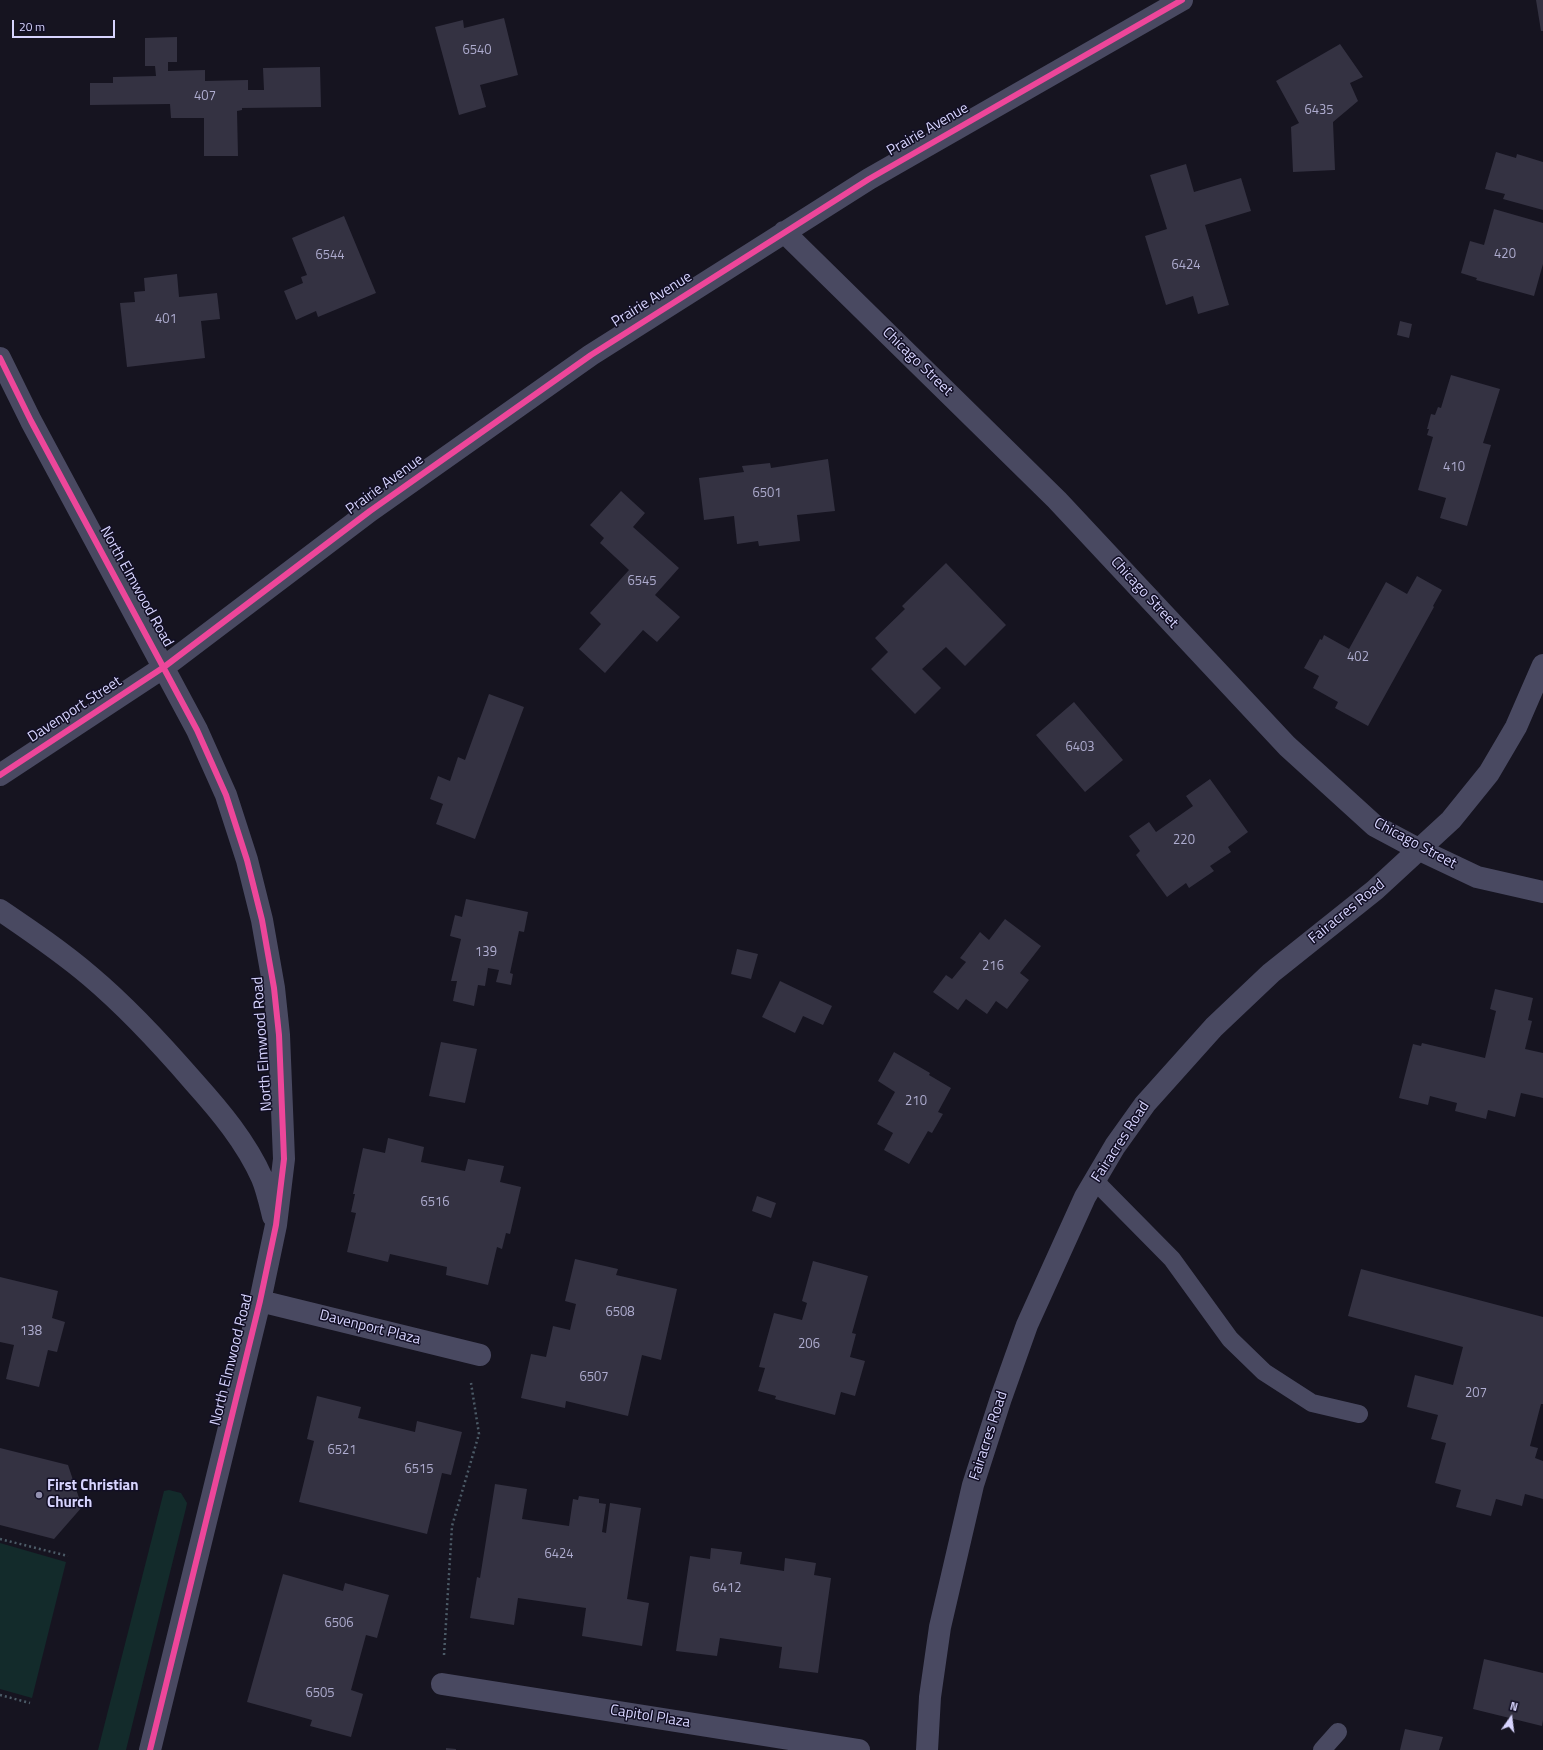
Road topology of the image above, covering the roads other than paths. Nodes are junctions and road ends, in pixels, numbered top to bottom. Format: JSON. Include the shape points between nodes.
{"nodes":[{"id":1,"x":1182,"y":0,"type":"edge"},
{"id":2,"x":784,"y":232,"type":"junction"},
{"id":3,"x":0,"y":358,"type":"edge"},
{"id":4,"x":1543,"y":664,"type":"edge"},
{"id":5,"x":164,"y":666,"type":"junction"},
{"id":6,"x":0,"y":774,"type":"edge"},
{"id":7,"x":1420,"y":850,"type":"junction"},
{"id":8,"x":1543,"y":892,"type":"edge"},
{"id":9,"x":0,"y":910,"type":"edge"},
{"id":10,"x":1095,"y":1181,"type":"junction"},
{"id":11,"x":276,"y":1225,"type":"junction"},
{"id":12,"x":260,"y":1301,"type":"junction"},
{"id":13,"x":473,"y":1353,"type":"road end"},
{"id":14,"x":1359,"y":1414,"type":"dead end"},
{"id":15,"x":442,"y":1684,"type":"road end"},
{"id":16,"x":1338,"y":1732,"type":"dead end"},
{"id":17,"x":150,"y":1750,"type":"edge"},
{"id":18,"x":859,"y":1750,"type":"edge"},
{"id":19,"x":927,"y":1750,"type":"edge"},
{"id":20,"x":1322,"y":1750,"type":"edge"}],
"edges":[{"from":1,"to":2,"type":"street","name":"Prairie Avenue","via":[[869,179]]},
{"from":2,"to":5,"type":"street","name":"Prairie Avenue","via":[[591,355],[370,511]]},
{"from":2,"to":7,"type":"street","name":"Chicago Street","via":[[1057,500],[1287,746],[1375,826]]},
{"from":3,"to":5,"type":"street","name":"North Elmwood Road","via":[[31,422]]},
{"from":4,"to":7,"type":"street","name":"Fairacres Road","via":[[1516,727],[1489,773],[1451,820]]},
{"from":5,"to":6,"type":"street","name":"Davenport Street"},
{"from":5,"to":11,"type":"street","name":"North Elmwood Road","via":[[197,730],[226,795],[247,860],[262,920],[279,1035],[284,1159]]},
{"from":7,"to":8,"type":"street","name":"Chicago Street","via":[[1477,876]]},
{"from":7,"to":10,"type":"street","name":"Fairacres Road","via":[[1375,890],[1271,973],[1214,1027],[1145,1104],[1115,1146]]},
{"from":9,"to":11,"type":"street","name":"North Elmwood Road","via":[[43,939],[131,1013],[209,1099],[242,1140],[262,1179]]},
{"from":10,"to":14,"type":"lane","via":[[1172,1259],[1230,1339],[1264,1372],[1312,1403]]},
{"from":10,"to":19,"type":"street","name":"Fairacres Road","via":[[1027,1325],[973,1485],[940,1627],[930,1697]]},
{"from":11,"to":12,"type":"street","name":"North Elmwood Road"},
{"from":12,"to":13,"type":"street","name":"Davenport Plaza"},
{"from":12,"to":17,"type":"street","name":"North Elmwood Road"},
{"from":15,"to":18,"type":"street","name":"Capitol Plaza"},
{"from":16,"to":20,"type":"lane"}]}
